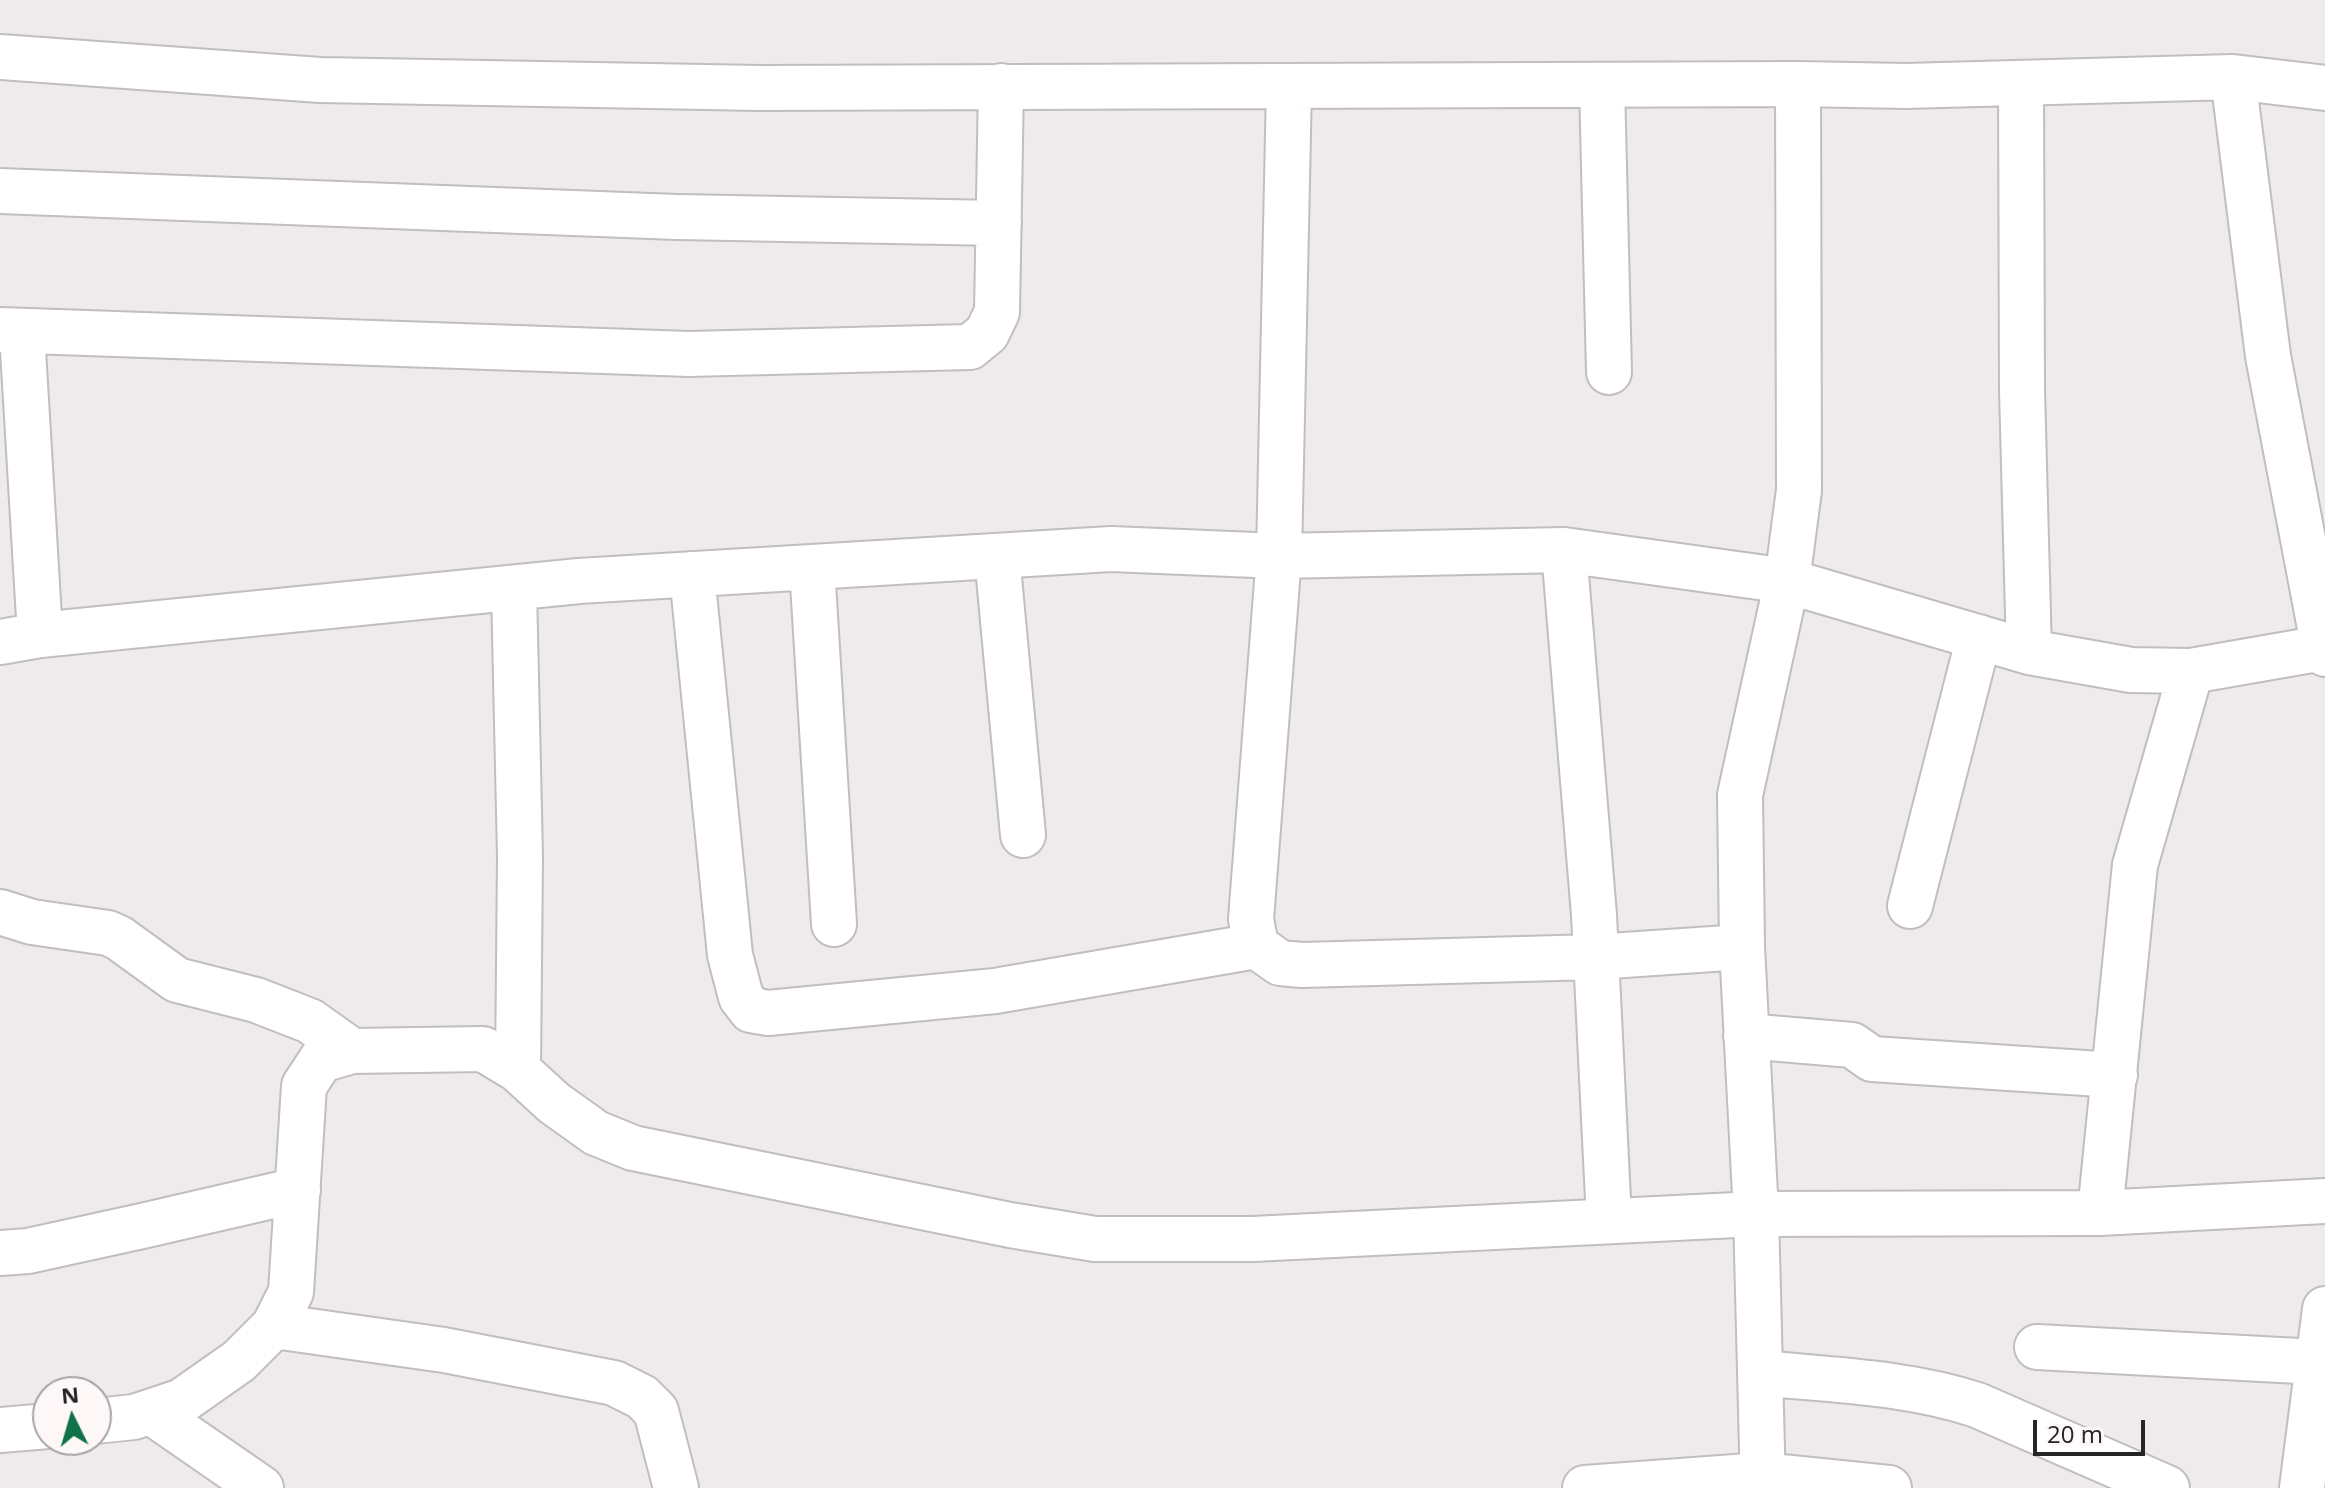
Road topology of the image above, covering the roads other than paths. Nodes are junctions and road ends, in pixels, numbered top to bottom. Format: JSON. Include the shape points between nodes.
{"nodes":[{"id":1,"x":0,"y":57,"type":"edge"},
{"id":2,"x":2233,"y":77,"type":"junction"},
{"id":3,"x":2021,"y":83,"type":"junction"},
{"id":4,"x":1798,"y":84,"type":"junction"},
{"id":5,"x":1602,"y":85,"type":"junction"},
{"id":6,"x":1001,"y":86,"type":"junction"},
{"id":7,"x":1289,"y":87,"type":"junction"},
{"id":8,"x":2325,"y":88,"type":"edge"},
{"id":9,"x":0,"y":191,"type":"edge"},
{"id":10,"x":999,"y":223,"type":"junction"},
{"id":11,"x":11,"y":332,"type":"edge"},
{"id":12,"x":1609,"y":372,"type":"dead end"},
{"id":13,"x":1564,"y":550,"type":"junction"},
{"id":14,"x":997,"y":556,"type":"junction"},
{"id":15,"x":1279,"y":556,"type":"junction"},
{"id":16,"x":812,"y":567,"type":"junction"},
{"id":17,"x":692,"y":574,"type":"junction"},
{"id":18,"x":1787,"y":581,"type":"junction"},
{"id":19,"x":514,"y":588,"type":"junction"},
{"id":20,"x":1979,"y":637,"type":"junction"},
{"id":21,"x":20,"y":638,"type":"edge"},
{"id":22,"x":2324,"y":651,"type":"edge"},
{"id":23,"x":2029,"y":652,"type":"junction"},
{"id":24,"x":2191,"y":671,"type":"junction"},
{"id":25,"x":1023,"y":835,"type":"dead end"},
{"id":26,"x":1910,"y":906,"type":"dead end"},
{"id":27,"x":0,"y":912,"type":"edge"},
{"id":28,"x":834,"y":924,"type":"dead end"},
{"id":29,"x":1256,"y":946,"type":"junction"},
{"id":30,"x":1742,"y":947,"type":"junction"},
{"id":31,"x":1595,"y":957,"type":"junction"},
{"id":32,"x":1746,"y":1036,"type":"junction"},
{"id":33,"x":352,"y":1051,"type":"junction"},
{"id":34,"x":518,"y":1070,"type":"junction"},
{"id":35,"x":2115,"y":1075,"type":"junction"},
{"id":36,"x":298,"y":1190,"type":"junction"},
{"id":37,"x":2325,"y":1201,"type":"edge"},
{"id":38,"x":2100,"y":1213,"type":"junction"},
{"id":39,"x":1756,"y":1214,"type":"junction"},
{"id":40,"x":1609,"y":1220,"type":"junction"},
{"id":41,"x":0,"y":1253,"type":"edge"},
{"id":42,"x":2325,"y":1309,"type":"edge"},
{"id":43,"x":274,"y":1326,"type":"junction"},
{"id":44,"x":2037,"y":1347,"type":"dead end"},
{"id":45,"x":2318,"y":1362,"type":"junction"},
{"id":46,"x":1760,"y":1373,"type":"junction"},
{"id":47,"x":151,"y":1412,"type":"junction"},
{"id":48,"x":112,"y":1419,"type":"edge"},
{"id":49,"x":32,"y":1427,"type":"edge"},
{"id":50,"x":0,"y":1430,"type":"edge"},
{"id":51,"x":1762,"y":1482,"type":"edge"},
{"id":52,"x":2159,"y":1487,"type":"edge"},
{"id":53,"x":261,"y":1488,"type":"edge"},
{"id":54,"x":676,"y":1488,"type":"edge"},
{"id":55,"x":1585,"y":1488,"type":"edge"},
{"id":56,"x":1889,"y":1488,"type":"edge"},
{"id":57,"x":2302,"y":1488,"type":"edge"}],
"edges":[{"from":1,"to":6,"type":"street","via":[[320,80],[760,88]]},
{"from":2,"to":3,"type":"street"},
{"from":2,"to":8,"type":"street"},
{"from":2,"to":22,"type":"street","via":[[2268,356]]},
{"from":3,"to":4,"type":"street"},
{"from":3,"to":23,"type":"street"},
{"from":4,"to":5,"type":"street"},
{"from":4,"to":18,"type":"street","via":[[1799,490]]},
{"from":5,"to":7,"type":"street"},
{"from":5,"to":12,"type":"street"},
{"from":6,"to":7,"type":"street"},
{"from":6,"to":10,"type":"street"},
{"from":7,"to":15,"type":"street"},
{"from":9,"to":10,"type":"street","via":[[677,217]]},
{"from":10,"to":11,"type":"street","via":[[997,312],[987,333],[970,347],[689,354]]},
{"from":11,"to":21,"type":"street"},
{"from":13,"to":15,"type":"street"},
{"from":13,"to":18,"type":"street"},
{"from":13,"to":31,"type":"street"},
{"from":14,"to":15,"type":"street","via":[[1111,549]]},
{"from":14,"to":16,"type":"street"},
{"from":14,"to":25,"type":"street"},
{"from":15,"to":29,"type":"street","via":[[1251,919]]},
{"from":16,"to":17,"type":"street"},
{"from":16,"to":28,"type":"street"},
{"from":17,"to":19,"type":"street"},
{"from":17,"to":29,"type":"street","via":[[730,955],[741,997],[751,1010],[768,1013],[995,991]]},
{"from":18,"to":20,"type":"street"},
{"from":18,"to":30,"type":"street","via":[[1740,795]]},
{"from":19,"to":21,"type":"street"},
{"from":19,"to":34,"type":"street"},
{"from":20,"to":23,"type":"street"},
{"from":20,"to":26,"type":"street"},
{"from":22,"to":24,"type":"street"},
{"from":23,"to":24,"type":"street","via":[[2131,670]]},
{"from":24,"to":35,"type":"street","via":[[2135,865]]},
{"from":27,"to":33,"type":"street","via":[[108,933],[177,980],[256,1000],[310,1021]]},
{"from":29,"to":31,"type":"street","via":[[1280,963],[1302,965]]},
{"from":30,"to":31,"type":"street"},
{"from":30,"to":32,"type":"street"},
{"from":31,"to":40,"type":"street"},
{"from":32,"to":35,"type":"street","via":[[1852,1045],[1872,1059]]},
{"from":32,"to":39,"type":"street"},
{"from":33,"to":34,"type":"street","via":[[483,1049]]},
{"from":33,"to":36,"type":"street","via":[[321,1060],[304,1086]]},
{"from":34,"to":40,"type":"street","via":[[596,1133],[633,1148],[1095,1239],[1253,1239]]},
{"from":35,"to":38,"type":"street"},
{"from":36,"to":41,"type":"street"},
{"from":36,"to":43,"type":"street","via":[[291,1292]]},
{"from":37,"to":38,"type":"street"},
{"from":38,"to":39,"type":"street"},
{"from":39,"to":40,"type":"street"},
{"from":39,"to":46,"type":"street"},
{"from":42,"to":45,"type":"street"},
{"from":43,"to":47,"type":"street","via":[[239,1361],[182,1401]]},
{"from":43,"to":54,"type":"street","via":[[444,1350],[614,1383],[656,1411]]},
{"from":44,"to":45,"type":"street"},
{"from":45,"to":57,"type":"street"},
{"from":46,"to":51,"type":"street"},
{"from":46,"to":52,"type":"street","via":[[1954,1397]]},
{"from":47,"to":48,"type":"street"},
{"from":47,"to":53,"type":"street"},
{"from":49,"to":50,"type":"street"},
{"from":51,"to":55,"type":"street"},
{"from":51,"to":56,"type":"street"}]}
